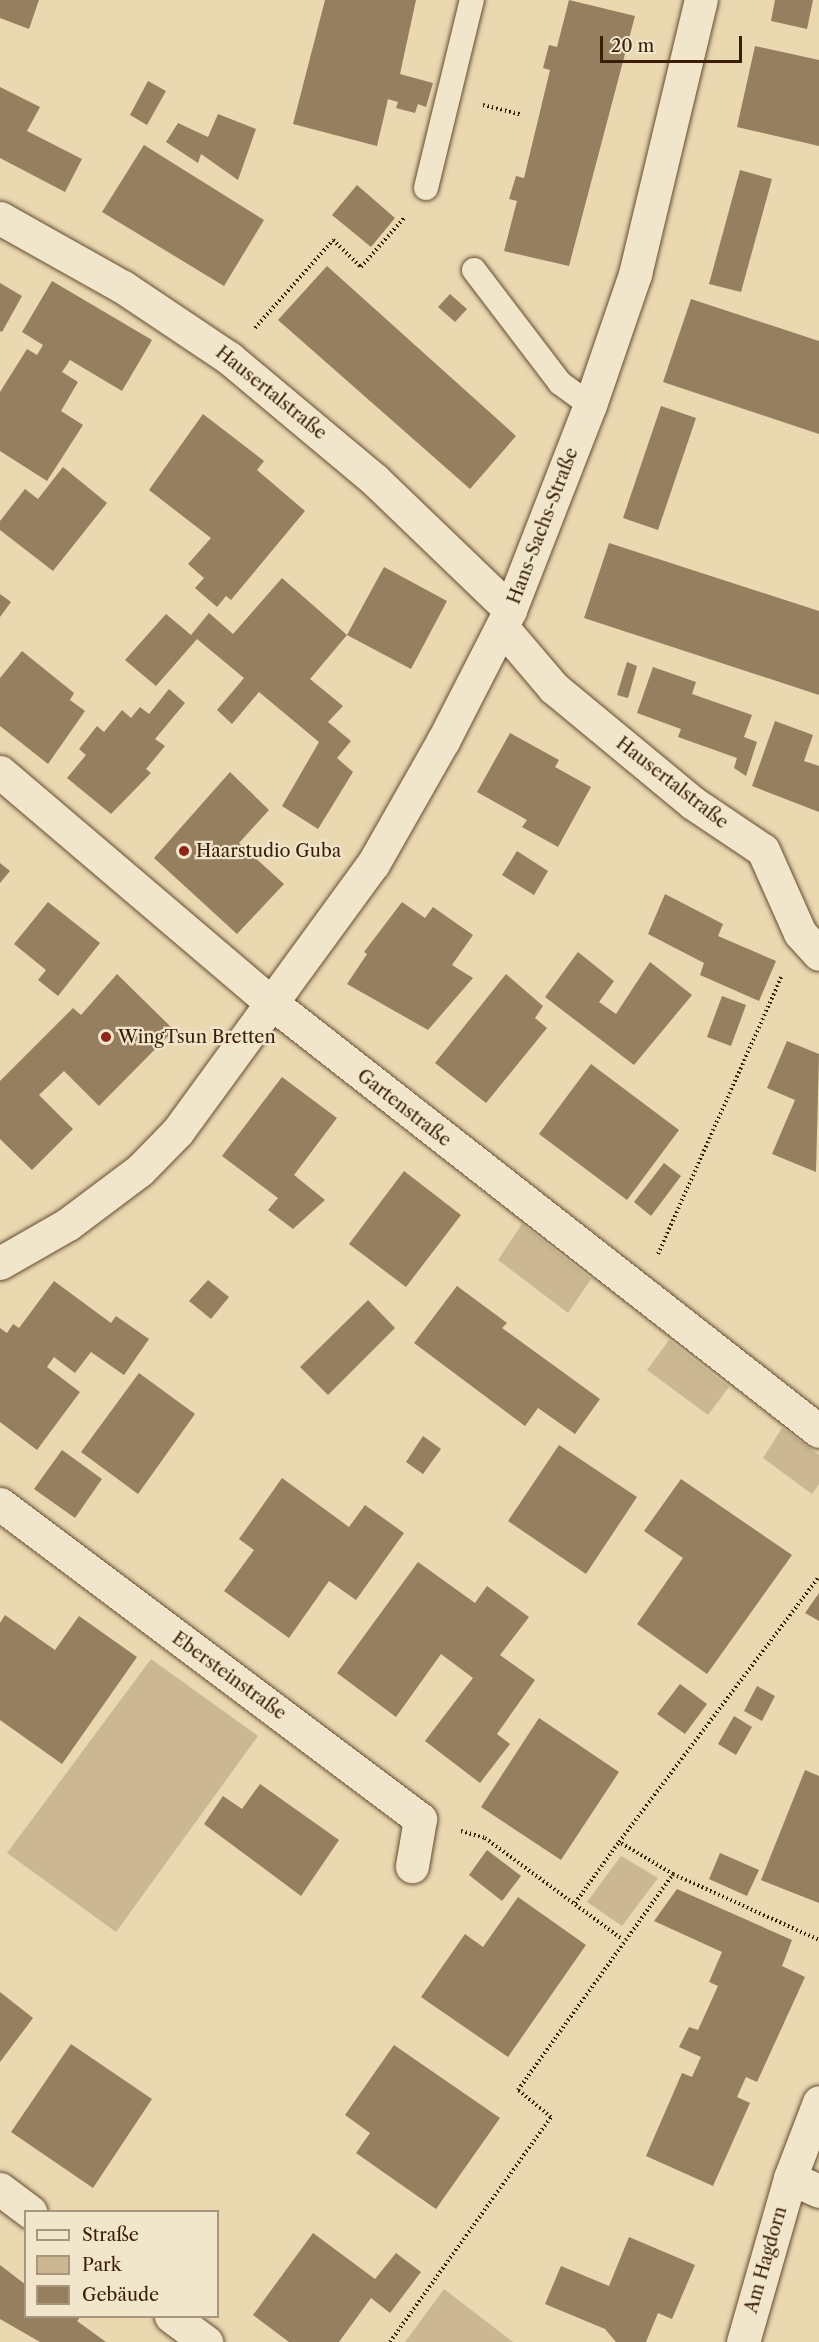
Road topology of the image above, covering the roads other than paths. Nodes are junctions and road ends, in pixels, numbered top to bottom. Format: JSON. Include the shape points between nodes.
{"nodes":[{"id":1,"x":472,"y":0,"type":"edge"},
{"id":2,"x":701,"y":0,"type":"edge"},
{"id":3,"x":426,"y":188,"type":"road end"},
{"id":4,"x":0,"y":218,"type":"edge"},
{"id":5,"x":474,"y":270,"type":"dead end"},
{"id":6,"x":590,"y":405,"type":"junction"},
{"id":7,"x":506,"y":618,"type":"junction"},
{"id":8,"x":0,"y":772,"type":"edge"},
{"id":9,"x":809,"y":943,"type":"edge"},
{"id":10,"x":273,"y":1004,"type":"junction"},
{"id":11,"x":0,"y":1263,"type":"edge"},
{"id":12,"x":819,"y":1431,"type":"edge"},
{"id":13,"x":0,"y":1504,"type":"edge"},
{"id":14,"x":412,"y":1866,"type":"dead end"},
{"id":15,"x":819,"y":2102,"type":"edge"},
{"id":16,"x":789,"y":2178,"type":"junction"},
{"id":17,"x":0,"y":2189,"type":"edge"},
{"id":18,"x":819,"y":2191,"type":"edge"},
{"id":19,"x":29,"y":2210,"type":"edge"},
{"id":20,"x":174,"y":2318,"type":"edge"},
{"id":21,"x":206,"y":2342,"type":"edge"},
{"id":22,"x":743,"y":2342,"type":"edge"}],
"edges":[{"from":1,"to":3,"type":"lane"},
{"from":2,"to":6,"type":"street","name":"Hans-Sachs-Straße","via":[[635,274]]},
{"from":4,"to":7,"type":"street","name":"Hausertalstraße","via":[[123,287],[229,358],[375,480]]},
{"from":5,"to":6,"type":"lane","via":[[560,383]]},
{"from":6,"to":7,"type":"street","name":"Hans-Sachs-Straße"},
{"from":7,"to":9,"type":"street","name":"Hausertalstraße","via":[[554,688],[693,803],[763,850]]},
{"from":7,"to":10,"type":"street","name":"Hans-Sachs-Straße","via":[[373,864]]},
{"from":8,"to":10,"type":"street","name":"Gartenstraße"},
{"from":10,"to":11,"type":"street","name":"Hans-Sachs-Straße","via":[[178,1131],[141,1170],[68,1224]]},
{"from":10,"to":12,"type":"street","name":"Gartenstraße"},
{"from":13,"to":14,"type":"street","name":"Ebersteinstraße","via":[[420,1819]]},
{"from":15,"to":16,"type":"street","name":"Am Hagdorn"},
{"from":16,"to":18,"type":"street"},
{"from":16,"to":22,"type":"street","name":"Am Hagdorn"},
{"from":17,"to":19,"type":"street"},
{"from":20,"to":21,"type":"street"}]}
